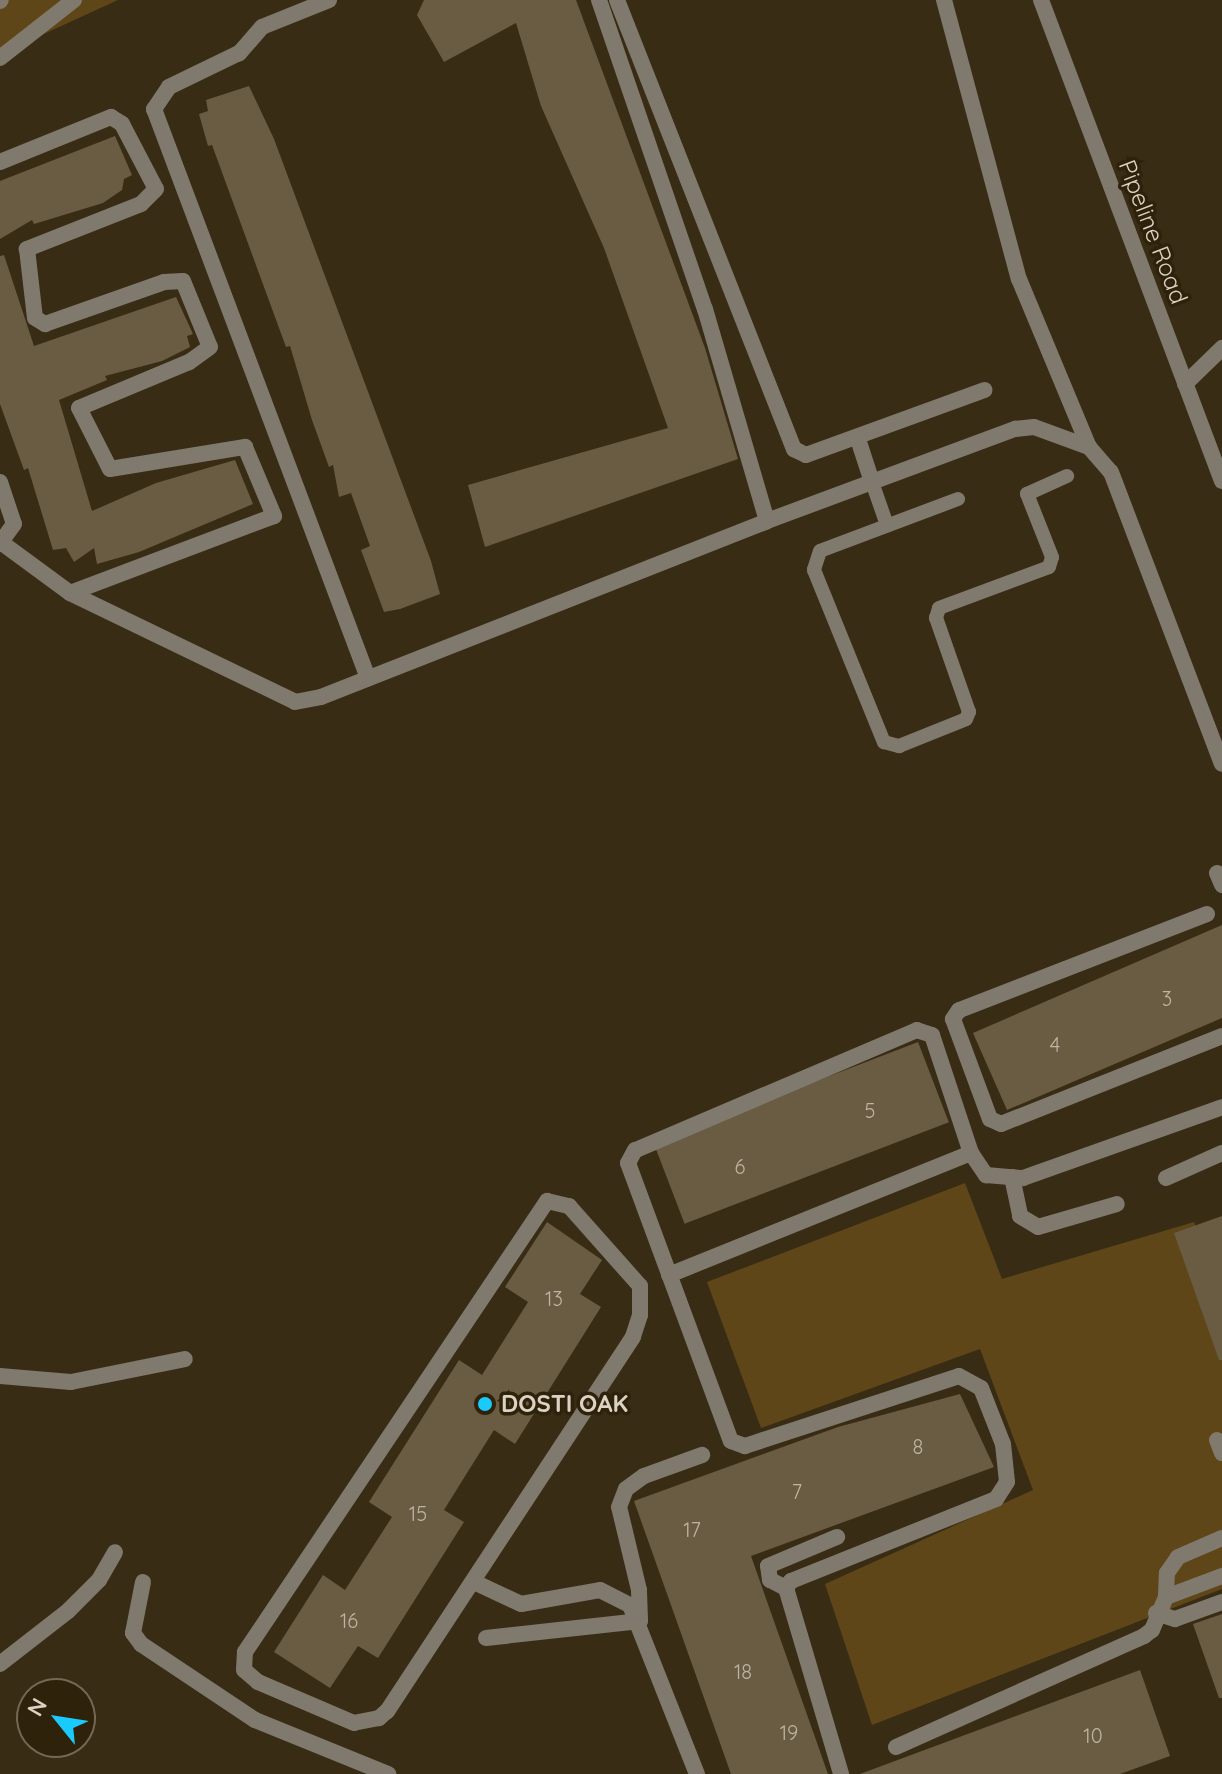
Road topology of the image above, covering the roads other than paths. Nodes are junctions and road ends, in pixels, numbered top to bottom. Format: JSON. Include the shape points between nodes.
{"nodes":[{"id":1,"x":74,"y":0,"type":"edge"},
{"id":2,"x":329,"y":0,"type":"edge"},
{"id":3,"x":599,"y":0,"type":"edge"},
{"id":4,"x":617,"y":0,"type":"edge"},
{"id":5,"x":944,"y":0,"type":"edge"},
{"id":6,"x":1041,"y":0,"type":"edge"},
{"id":7,"x":0,"y":58,"type":"edge"},
{"id":8,"x":0,"y":162,"type":"edge"},
{"id":9,"x":1222,"y":348,"type":"edge"},
{"id":10,"x":1185,"y":384,"type":"junction"},
{"id":11,"x":985,"y":390,"type":"dead end"},
{"id":12,"x":858,"y":439,"type":"junction"},
{"id":13,"x":1089,"y":447,"type":"junction"},
{"id":14,"x":1067,"y":476,"type":"dead end"},
{"id":15,"x":1222,"y":481,"type":"edge"},
{"id":16,"x":0,"y":482,"type":"edge"},
{"id":17,"x":872,"y":482,"type":"junction"},
{"id":18,"x":958,"y":499,"type":"dead end"},
{"id":19,"x":767,"y":521,"type":"junction"},
{"id":20,"x":887,"y":525,"type":"junction"},
{"id":21,"x":1,"y":543,"type":"edge"},
{"id":22,"x":70,"y":593,"type":"junction"},
{"id":23,"x":368,"y":678,"type":"junction"},
{"id":24,"x":1222,"y":764,"type":"edge"},
{"id":25,"x":1207,"y":914,"type":"dead end"},
{"id":26,"x":1222,"y":1036,"type":"edge"},
{"id":27,"x":1222,"y":1107,"type":"edge"},
{"id":28,"x":971,"y":1153,"type":"junction"},
{"id":29,"x":1222,"y":1153,"type":"edge"},
{"id":30,"x":1012,"y":1177,"type":"junction"},
{"id":31,"x":1166,"y":1178,"type":"dead end"},
{"id":32,"x":1117,"y":1204,"type":"dead end"},
{"id":33,"x":669,"y":1275,"type":"junction"},
{"id":34,"x":185,"y":1359,"type":"dead end"},
{"id":35,"x":0,"y":1376,"type":"edge"},
{"id":36,"x":702,"y":1455,"type":"dead end"},
{"id":37,"x":837,"y":1537,"type":"dead end"},
{"id":38,"x":1222,"y":1538,"type":"edge"},
{"id":39,"x":115,"y":1552,"type":"dead end"},
{"id":40,"x":1222,"y":1576,"type":"edge"},
{"id":41,"x":143,"y":1582,"type":"dead end"},
{"id":42,"x":474,"y":1582,"type":"junction"},
{"id":43,"x":786,"y":1588,"type":"junction"},
{"id":44,"x":1166,"y":1597,"type":"junction"},
{"id":45,"x":1222,"y":1602,"type":"edge"},
{"id":46,"x":1156,"y":1613,"type":"junction"},
{"id":47,"x":640,"y":1621,"type":"junction"},
{"id":48,"x":486,"y":1638,"type":"dead end"},
{"id":49,"x":0,"y":1664,"type":"edge"},
{"id":50,"x":896,"y":1747,"type":"dead end"},
{"id":51,"x":388,"y":1774,"type":"edge"},
{"id":52,"x":697,"y":1774,"type":"edge"},
{"id":53,"x":841,"y":1774,"type":"edge"}],
"edges":[{"from":1,"to":7,"type":"street"},
{"from":2,"to":23,"type":"street","via":[[262,27],[239,53],[169,87],[154,109]]},
{"from":3,"to":19,"type":"street","via":[[700,294]]},
{"from":4,"to":12,"type":"street","via":[[794,449],[806,455]]},
{"from":5,"to":13,"type":"street","via":[[1019,279]]},
{"from":6,"to":10,"type":"street","name":"Pipeline Road"},
{"from":8,"to":22,"type":"street","via":[[111,117],[122,124],[156,189],[141,204],[27,249],[35,318],[45,324],[164,282],[183,281],[210,347],[189,362],[79,408],[110,469],[245,447],[274,516]]},
{"from":9,"to":10,"type":"street"},
{"from":10,"to":15,"type":"street","name":"Pipeline Road"},
{"from":11,"to":12,"type":"street"},
{"from":12,"to":17,"type":"street"},
{"from":13,"to":17,"type":"street","via":[[1049,430],[1015,429]]},
{"from":13,"to":24,"type":"street","via":[[1111,472]]},
{"from":14,"to":20,"type":"lane","via":[[1027,494],[1052,557],[1049,567],[939,608],[936,618],[969,712],[966,719],[899,746],[884,742],[814,570],[820,551]]},
{"from":16,"to":21,"type":"street","via":[[14,524]]},
{"from":17,"to":19,"type":"street"},
{"from":17,"to":20,"type":"lane"},
{"from":18,"to":20,"type":"lane"},
{"from":19,"to":23,"type":"street"},
{"from":21,"to":22,"type":"street"},
{"from":22,"to":23,"type":"street","via":[[295,702]]},
{"from":25,"to":26,"type":"street","via":[[959,1010],[953,1019],[990,1119],[1001,1124]]},
{"from":27,"to":30,"type":"street","via":[[1023,1178]]},
{"from":28,"to":30,"type":"street","via":[[986,1175]]},
{"from":28,"to":33,"type":"street"},
{"from":28,"to":33,"type":"street","via":[[932,1035],[917,1030],[635,1150],[628,1163]]},
{"from":29,"to":31,"type":"street"},
{"from":30,"to":32,"type":"street","via":[[1020,1216],[1038,1227]]},
{"from":33,"to":43,"type":"street","via":[[731,1441],[745,1446],[959,1376],[981,1388],[1003,1444],[1007,1482],[996,1499],[791,1581]]},
{"from":34,"to":35,"type":"street","via":[[71,1382]]},
{"from":36,"to":47,"type":"street","via":[[644,1476],[626,1489],[619,1507],[639,1590]]},
{"from":37,"to":43,"type":"street","via":[[768,1566],[770,1580]]},
{"from":38,"to":44,"type":"street","via":[[1178,1557],[1167,1573]]},
{"from":39,"to":49,"type":"street","via":[[99,1580],[68,1611]]},
{"from":40,"to":44,"type":"street"},
{"from":41,"to":51,"type":"street","via":[[133,1633],[141,1644],[255,1720]]},
{"from":42,"to":42,"type":"street","via":[[379,1718],[354,1723],[258,1682],[244,1670],[245,1652],[547,1201],[569,1206],[640,1286],[640,1315],[633,1337]]},
{"from":42,"to":47,"type":"street","via":[[521,1604],[607,1592],[630,1605]]},
{"from":43,"to":53,"type":"street"},
{"from":44,"to":46,"type":"street"},
{"from":45,"to":46,"type":"street","via":[[1175,1619]]},
{"from":46,"to":50,"type":"street","via":[[1152,1630],[1144,1636]]},
{"from":47,"to":48,"type":"street"},
{"from":47,"to":52,"type":"street"}]}
